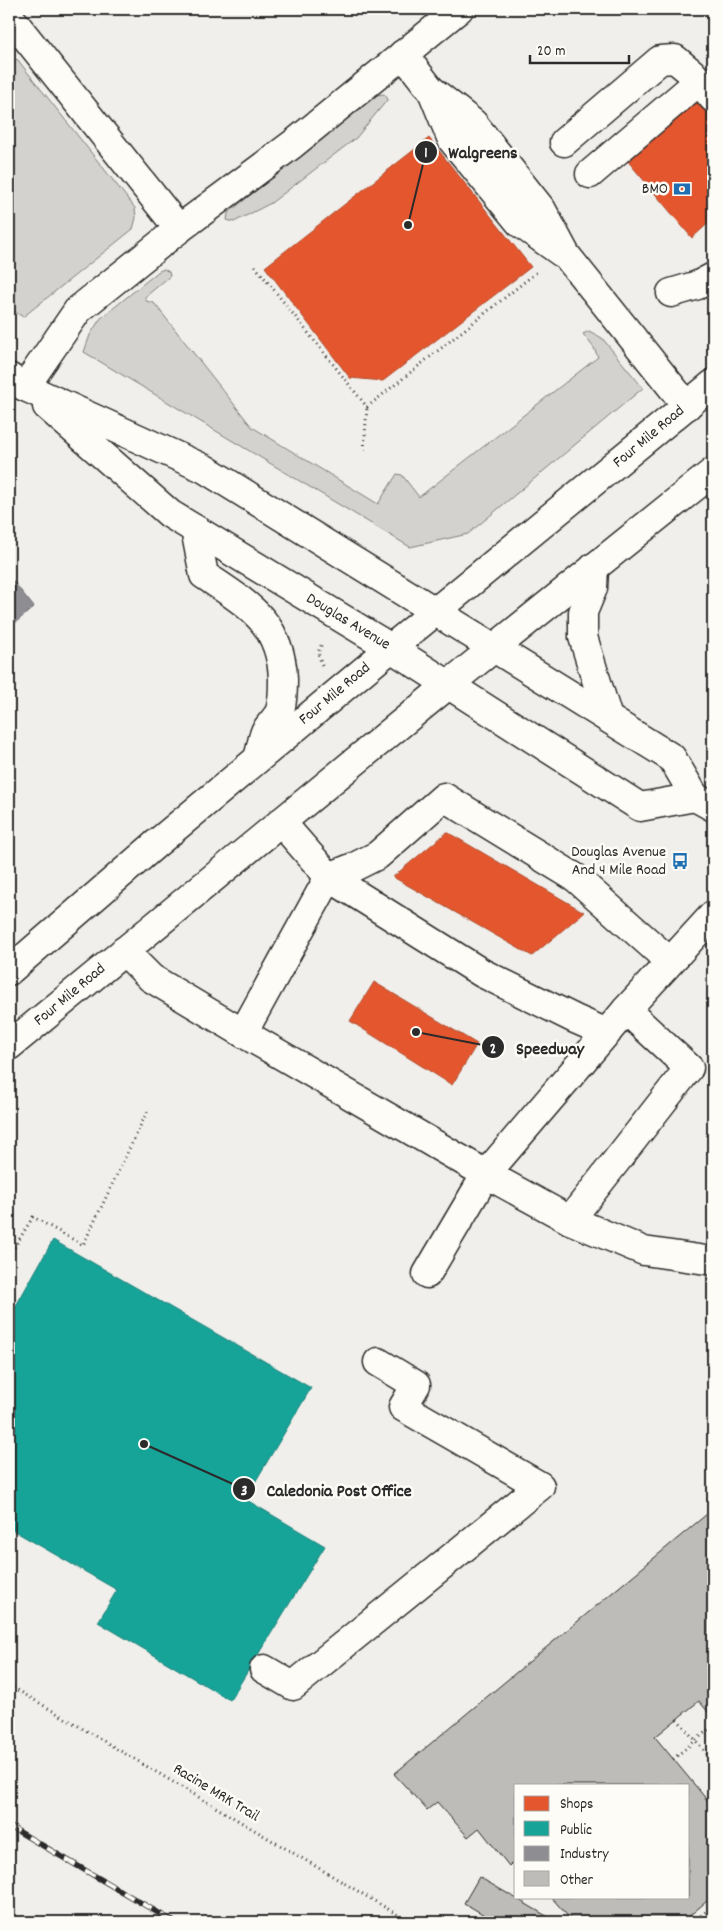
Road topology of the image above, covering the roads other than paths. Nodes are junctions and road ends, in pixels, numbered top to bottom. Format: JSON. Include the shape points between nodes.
{"nodes":[{"id":1,"x":459,"y":9,"type":"edge"},
{"id":2,"x":9,"y":16,"type":"edge"},
{"id":3,"x":403,"y":54,"type":"junction"},
{"id":4,"x":706,"y":90,"type":"edge"},
{"id":5,"x":564,"y":142,"type":"dead end"},
{"id":6,"x":590,"y":174,"type":"dead end"},
{"id":7,"x":179,"y":229,"type":"junction"},
{"id":8,"x":713,"y":277,"type":"edge"},
{"id":9,"x":672,"y":293,"type":"dead end"},
{"id":10,"x":17,"y":382,"type":"edge"},
{"id":11,"x":713,"y":384,"type":"edge"},
{"id":12,"x":687,"y":406,"type":"junction"},
{"id":13,"x":713,"y":472,"type":"edge"},
{"id":14,"x":195,"y":529,"type":"junction"},
{"id":15,"x":594,"y":567,"type":"junction"},
{"id":16,"x":435,"y":611,"type":"junction"},
{"id":17,"x":494,"y":647,"type":"junction"},
{"id":18,"x":391,"y":648,"type":"junction"},
{"id":19,"x":448,"y":685,"type":"junction"},
{"id":20,"x":608,"y":718,"type":"junction"},
{"id":21,"x":258,"y":758,"type":"junction"},
{"id":22,"x":704,"y":802,"type":"edge"},
{"id":23,"x":281,"y":822,"type":"junction"},
{"id":24,"x":329,"y":877,"type":"junction"},
{"id":25,"x":713,"y":915,"type":"edge"},
{"id":26,"x":124,"y":951,"type":"junction"},
{"id":27,"x":668,"y":963,"type":"junction"},
{"id":28,"x":9,"y":971,"type":"edge"},
{"id":29,"x":626,"y":1010,"type":"junction"},
{"id":30,"x":242,"y":1033,"type":"junction"},
{"id":31,"x":607,"y":1033,"type":"junction"},
{"id":32,"x":9,"y":1046,"type":"edge"},
{"id":33,"x":486,"y":1174,"type":"junction"},
{"id":34,"x":570,"y":1220,"type":"junction"},
{"id":35,"x":713,"y":1262,"type":"edge"},
{"id":36,"x":427,"y":1274,"type":"dead end"},
{"id":37,"x":378,"y":1362,"type":"dead end"},
{"id":38,"x":264,"y":1669,"type":"dead end"}],
"edges":[{"from":1,"to":3,"type":"main road"},
{"from":2,"to":7,"type":"main road"},
{"from":3,"to":7,"type":"main road","via":[[293,144]]},
{"from":3,"to":12,"type":"main road","via":[[431,90],[473,123],[542,210],[566,255]]},
{"from":4,"to":5,"type":"main road","via":[[676,59],[660,60]]},
{"from":4,"to":6,"type":"main road"},
{"from":7,"to":10,"type":"main road","via":[[78,310]]},
{"from":8,"to":9,"type":"main road"},
{"from":10,"to":14,"type":"main road","name":"Douglas Avenue","via":[[170,514]]},
{"from":10,"to":16,"type":"main road","name":"Douglas Avenue","via":[[205,469]]},
{"from":11,"to":12,"type":"main road","name":"Four Mile Road"},
{"from":12,"to":16,"type":"main road","name":"Four Mile Road"},
{"from":13,"to":15,"type":"main road","name":"Four Mile Road"},
{"from":14,"to":18,"type":"main road","name":"Douglas Avenue"},
{"from":14,"to":21,"type":"main road","via":[[204,575],[254,610],[278,646],[283,689],[279,712],[265,732]]},
{"from":15,"to":17,"type":"main road","name":"Four Mile Road"},
{"from":15,"to":20,"type":"main road","via":[[593,588],[583,612],[583,637]]},
{"from":16,"to":17,"type":"main road","name":"Douglas Avenue"},
{"from":16,"to":18,"type":"main road","name":"Four Mile Road"},
{"from":17,"to":19,"type":"main road","name":"Four Mile Road"},
{"from":17,"to":20,"type":"main road","name":"Douglas Avenue"},
{"from":18,"to":19,"type":"main road","name":"Douglas Avenue"},
{"from":18,"to":21,"type":"main road","name":"Four Mile Road"},
{"from":19,"to":22,"type":"main road","name":"Douglas Avenue","via":[[640,807]]},
{"from":19,"to":23,"type":"main road","name":"Four Mile Road"},
{"from":20,"to":22,"type":"main road","name":"Douglas Avenue","via":[[672,758]]},
{"from":21,"to":28,"type":"main road","name":"Four Mile Road"},
{"from":23,"to":24,"type":"main road"},
{"from":23,"to":26,"type":"main road","name":"Four Mile Road"},
{"from":24,"to":27,"type":"main road","via":[[378,855],[444,797],[576,878]]},
{"from":24,"to":30,"type":"main road"},
{"from":24,"to":31,"type":"main road","via":[[482,973]]},
{"from":25,"to":27,"type":"main road"},
{"from":26,"to":30,"type":"main road","via":[[151,978]]},
{"from":26,"to":32,"type":"main road","name":"Four Mile Road"},
{"from":27,"to":29,"type":"main road"},
{"from":29,"to":31,"type":"main road"},
{"from":29,"to":34,"type":"main road","via":[[689,1068]]},
{"from":30,"to":33,"type":"main road"},
{"from":31,"to":33,"type":"main road"},
{"from":33,"to":34,"type":"main road"},
{"from":33,"to":36,"type":"main road"},
{"from":34,"to":35,"type":"main road","via":[[644,1250]]},
{"from":37,"to":38,"type":"main road","via":[[416,1385],[403,1407],[540,1486],[293,1686]]}]}
